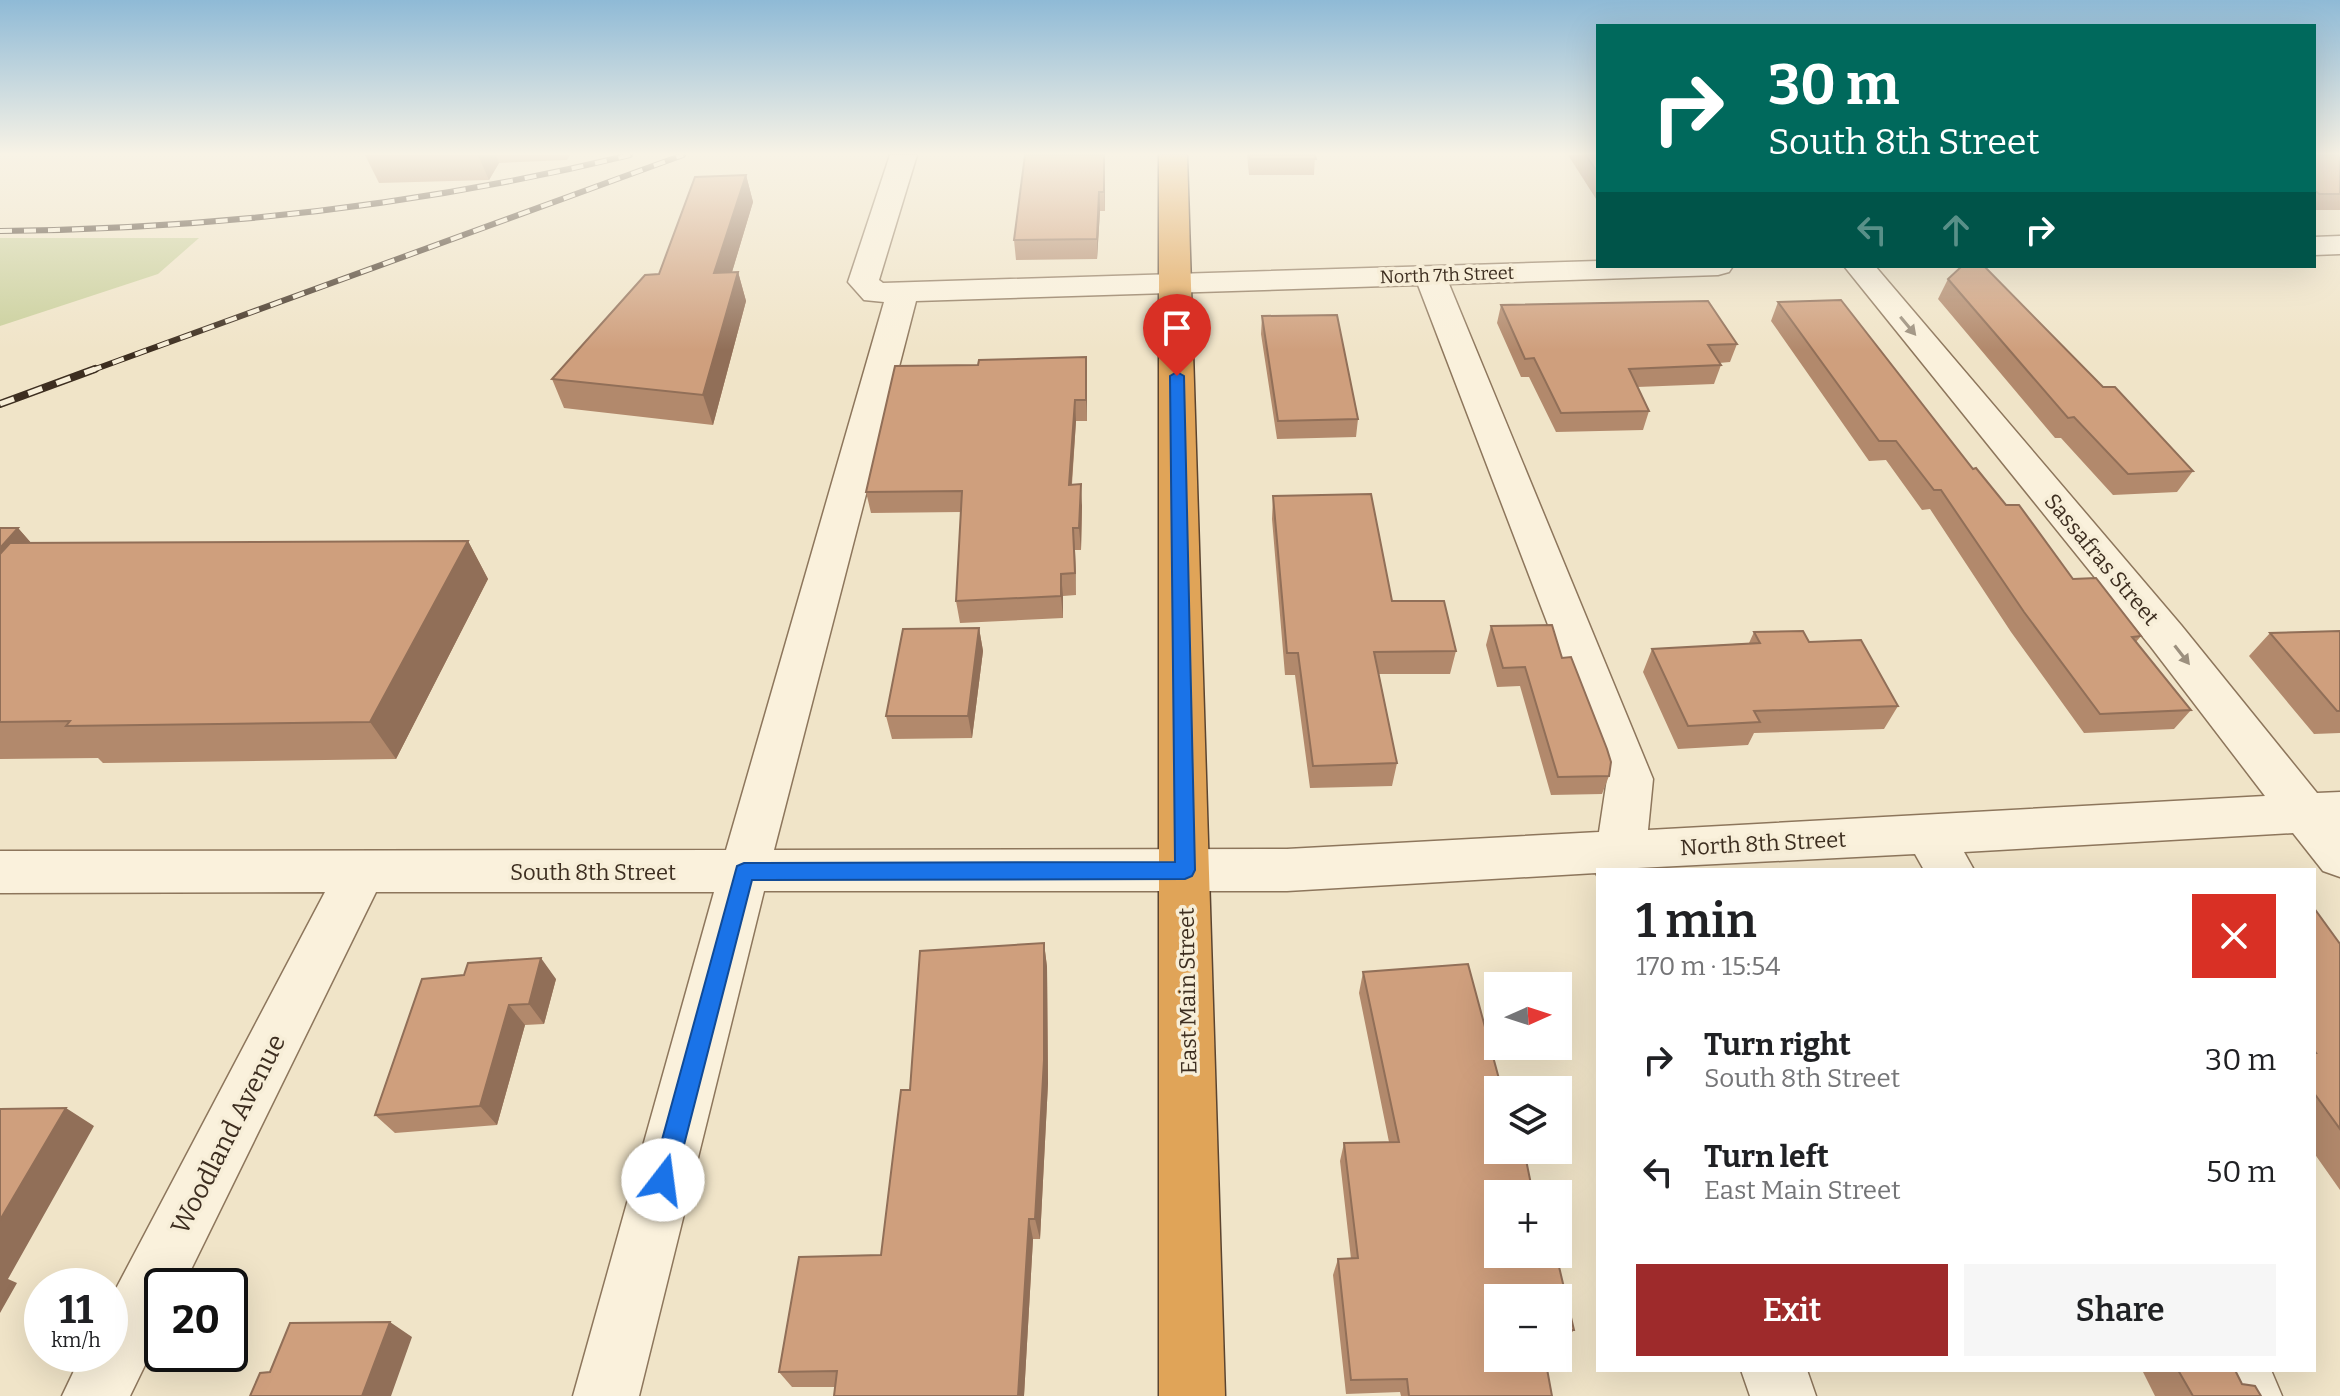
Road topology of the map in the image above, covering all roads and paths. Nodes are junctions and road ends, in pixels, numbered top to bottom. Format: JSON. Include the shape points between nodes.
{"nodes":[{"id":1,"x":882,"y":220,"type":"edge"},
{"id":2,"x":1174,"y":220,"type":"edge"},
{"id":3,"x":2340,"y":245,"type":"edge"},
{"id":4,"x":2316,"y":246,"type":"edge"},
{"id":5,"x":1654,"y":268,"type":"edge"},
{"id":6,"x":1861,"y":268,"type":"edge"},
{"id":7,"x":1430,"y":275,"type":"junction"},
{"id":8,"x":1175,"y":284,"type":"junction"},
{"id":9,"x":903,"y":292,"type":"junction"},
{"id":10,"x":2323,"y":812,"type":"edge"},
{"id":11,"x":1939,"y":852,"type":"edge"},
{"id":12,"x":2340,"y":857,"type":"edge"},
{"id":13,"x":1620,"y":860,"type":"edge"},
{"id":14,"x":1185,"y":870,"type":"junction"},
{"id":15,"x":0,"y":872,"type":"edge"},
{"id":16,"x":361,"y":872,"type":"junction"},
{"id":17,"x":744,"y":872,"type":"junction"},
{"id":18,"x":1775,"y":1372,"type":"edge"},
{"id":19,"x":2235,"y":1372,"type":"edge"},
{"id":20,"x":95,"y":1396,"type":"edge"},
{"id":21,"x":606,"y":1396,"type":"edge"},
{"id":22,"x":1192,"y":1396,"type":"edge"},
{"id":23,"x":1783,"y":1396,"type":"edge"},
{"id":24,"x":2249,"y":1396,"type":"edge"}],
"edges":[{"from":1,"to":9,"type":"street","name":"North 7th Street","via":[[863,282],[875,293]]},
{"from":2,"to":8,"type":"highway","name":"East Main Street"},
{"from":3,"to":4,"type":"street"},
{"from":5,"to":7,"type":"street","name":"North 7th Street"},
{"from":6,"to":10,"type":"street","name":"Sassafras Street","one_way":true,"via":[[2166,636]]},
{"from":7,"to":8,"type":"street","name":"North 7th Street"},
{"from":7,"to":13,"type":"street","via":[[1630,779]]},
{"from":8,"to":9,"type":"street","name":"North 7th Street"},
{"from":8,"to":14,"type":"highway","name":"East Main Street"},
{"from":9,"to":17,"type":"street"},
{"from":10,"to":11,"type":"street","name":"North 8th Street"},
{"from":10,"to":12,"type":"street","name":"Sassafras Street"},
{"from":11,"to":13,"type":"street","name":"North 8th Street"},
{"from":13,"to":14,"type":"street","name":"North 8th Street"},
{"from":14,"to":17,"type":"street","name":"South 8th Street"},
{"from":14,"to":22,"type":"highway","name":"East Main Street"},
{"from":15,"to":16,"type":"street","name":"South 8th Street"},
{"from":16,"to":17,"type":"street","name":"South 8th Street"},
{"from":16,"to":20,"type":"street","name":"Woodland Avenue"},
{"from":17,"to":21,"type":"street"},
{"from":18,"to":23,"type":"street"},
{"from":19,"to":24,"type":"street"}]}
